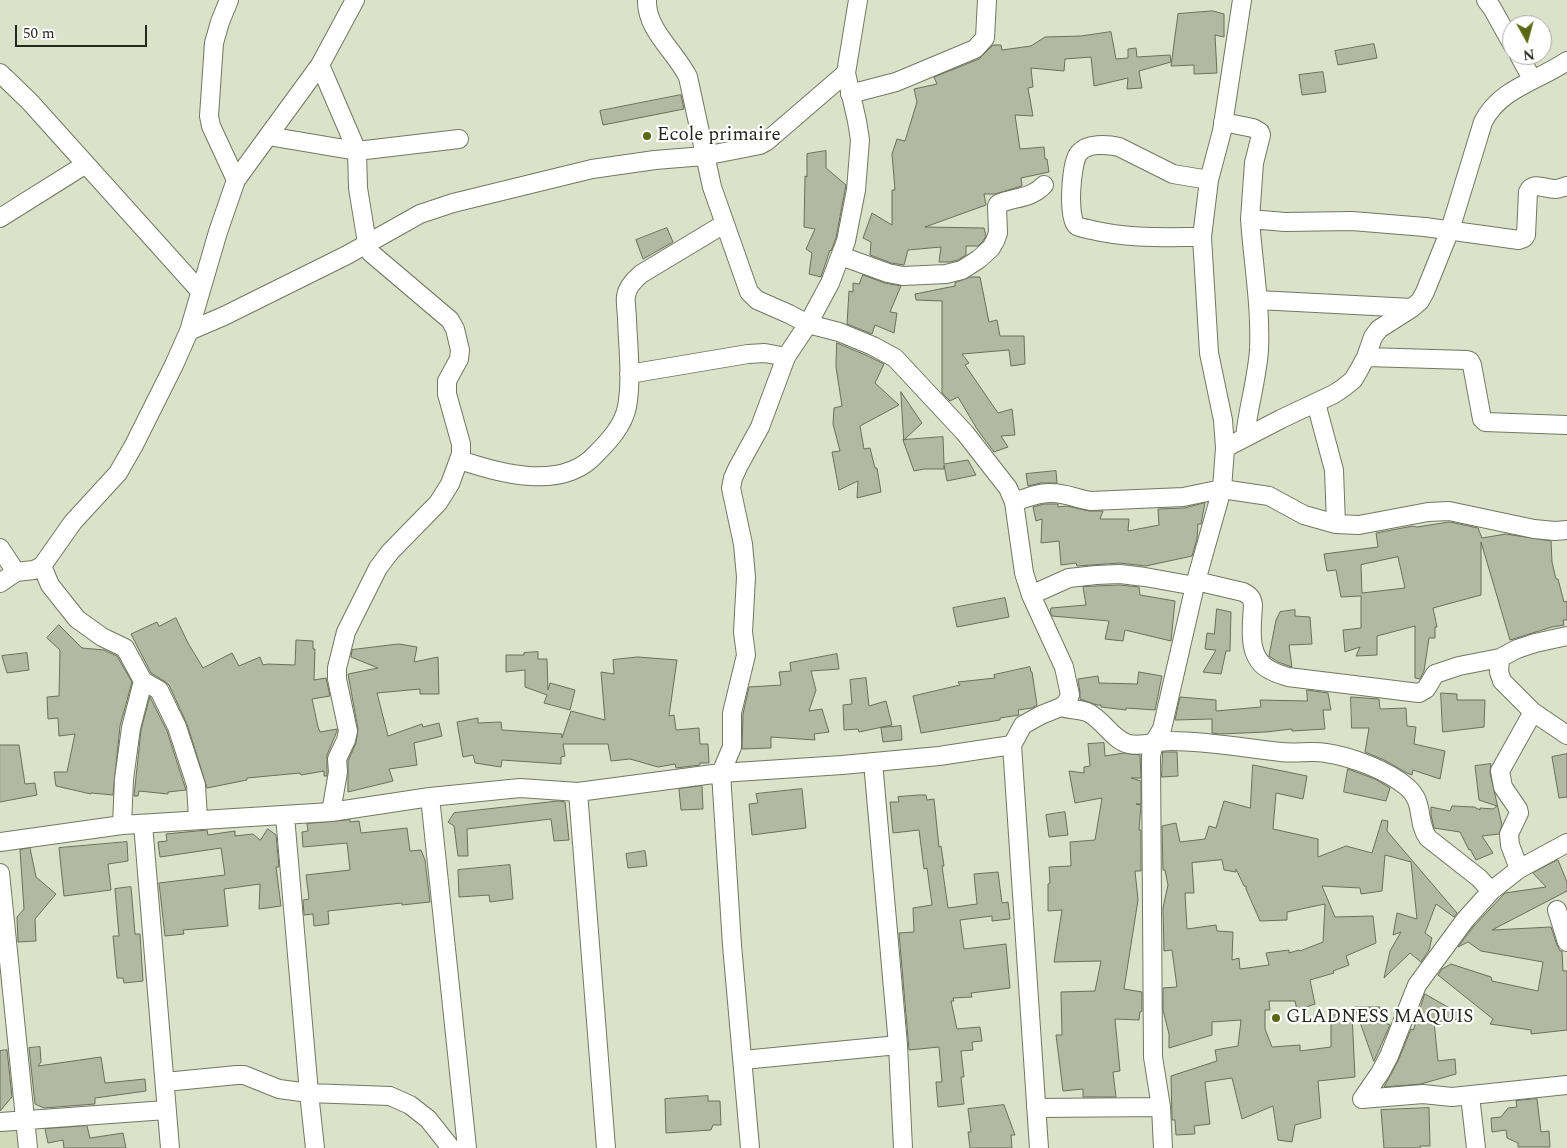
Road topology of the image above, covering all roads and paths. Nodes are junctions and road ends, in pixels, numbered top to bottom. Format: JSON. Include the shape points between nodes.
{"nodes":[{"id":1,"x":229,"y":0,"type":"edge"},
{"id":2,"x":355,"y":0,"type":"edge"},
{"id":3,"x":648,"y":0,"type":"edge"},
{"id":4,"x":858,"y":0,"type":"edge"},
{"id":5,"x":987,"y":0,"type":"edge"},
{"id":6,"x":1242,"y":0,"type":"edge"},
{"id":7,"x":1486,"y":0,"type":"edge"},
{"id":8,"x":1502,"y":26,"type":"edge"},
{"id":9,"x":1567,"y":61,"type":"edge"},
{"id":10,"x":320,"y":65,"type":"junction"},
{"id":11,"x":1524,"y":65,"type":"edge"},
{"id":12,"x":0,"y":73,"type":"edge"},
{"id":13,"x":846,"y":73,"type":"junction"},
{"id":14,"x":1532,"y":79,"type":"junction"},
{"id":15,"x":850,"y":94,"type":"junction"},
{"id":16,"x":1223,"y":122,"type":"junction"},
{"id":17,"x":268,"y":136,"type":"junction"},
{"id":18,"x":459,"y":139,"type":"dead end"},
{"id":19,"x":357,"y":151,"type":"junction"},
{"id":20,"x":704,"y":156,"type":"junction"},
{"id":21,"x":86,"y":164,"type":"junction"},
{"id":22,"x":236,"y":180,"type":"junction"},
{"id":23,"x":1209,"y":180,"type":"junction"},
{"id":24,"x":1044,"y":184,"type":"dead end"},
{"id":25,"x":1567,"y":186,"type":"edge"},
{"id":26,"x":0,"y":218,"type":"edge"},
{"id":27,"x":1250,"y":219,"type":"junction"},
{"id":28,"x":724,"y":224,"type":"junction"},
{"id":29,"x":1450,"y":230,"type":"junction"},
{"id":30,"x":1202,"y":237,"type":"junction"},
{"id":31,"x":367,"y":243,"type":"junction"},
{"id":32,"x":841,"y":256,"type":"junction"},
{"id":33,"x":200,"y":291,"type":"junction"},
{"id":34,"x":1258,"y":300,"type":"junction"},
{"id":35,"x":1412,"y":308,"type":"junction"},
{"id":36,"x":808,"y":324,"type":"junction"},
{"id":37,"x":188,"y":332,"type":"junction"},
{"id":38,"x":786,"y":357,"type":"junction"},
{"id":39,"x":1366,"y":357,"type":"junction"},
{"id":40,"x":629,"y":374,"type":"junction"},
{"id":41,"x":1316,"y":402,"type":"junction"},
{"id":42,"x":1567,"y":425,"type":"edge"},
{"id":43,"x":1245,"y":437,"type":"junction"},
{"id":44,"x":1226,"y":448,"type":"junction"},
{"id":45,"x":460,"y":460,"type":"junction"},
{"id":46,"x":1222,"y":489,"type":"junction"},
{"id":47,"x":1014,"y":502,"type":"junction"},
{"id":48,"x":1336,"y":524,"type":"junction"},
{"id":49,"x":1567,"y":530,"type":"edge"},
{"id":50,"x":0,"y":548,"type":"edge"},
{"id":51,"x":42,"y":566,"type":"junction"},
{"id":52,"x":16,"y":572,"type":"junction"},
{"id":53,"x":0,"y":583,"type":"edge"},
{"id":54,"x":1196,"y":584,"type":"junction"},
{"id":55,"x":1031,"y":595,"type":"junction"},
{"id":56,"x":1567,"y":636,"type":"edge"},
{"id":57,"x":1500,"y":658,"type":"junction"},
{"id":58,"x":143,"y":681,"type":"junction"},
{"id":59,"x":1061,"y":707,"type":"junction"},
{"id":60,"x":1532,"y":712,"type":"junction"},
{"id":61,"x":1567,"y":735,"type":"edge"},
{"id":62,"x":1154,"y":742,"type":"junction"},
{"id":63,"x":1012,"y":745,"type":"junction"},
{"id":64,"x":873,"y":762,"type":"junction"},
{"id":65,"x":721,"y":773,"type":"junction"},
{"id":66,"x":578,"y":792,"type":"junction"},
{"id":67,"x":430,"y":797,"type":"junction"},
{"id":68,"x":331,"y":812,"type":"junction"},
{"id":69,"x":285,"y":816,"type":"junction"},
{"id":70,"x":198,"y":819,"type":"junction"},
{"id":71,"x":143,"y":824,"type":"junction"},
{"id":72,"x":122,"y":825,"type":"junction"},
{"id":73,"x":0,"y":842,"type":"edge"},
{"id":74,"x":1567,"y":843,"type":"edge"},
{"id":75,"x":1519,"y":869,"type":"junction"},
{"id":76,"x":0,"y":873,"type":"edge"},
{"id":77,"x":1490,"y":891,"type":"junction"},
{"id":78,"x":1557,"y":910,"type":"dead end"},
{"id":79,"x":1567,"y":942,"type":"edge"},
{"id":80,"x":6,"y":982,"type":"edge"},
{"id":81,"x":898,"y":1045,"type":"junction"},
{"id":82,"x":744,"y":1060,"type":"junction"},
{"id":83,"x":165,"y":1082,"type":"junction"},
{"id":84,"x":1567,"y":1085,"type":"edge"},
{"id":85,"x":308,"y":1093,"type":"junction"},
{"id":86,"x":1470,"y":1096,"type":"junction"},
{"id":87,"x":1162,"y":1107,"type":"junction"},
{"id":88,"x":1036,"y":1108,"type":"junction"},
{"id":89,"x":166,"y":1110,"type":"junction"},
{"id":90,"x":25,"y":1119,"type":"junction"},
{"id":91,"x":0,"y":1122,"type":"edge"},
{"id":92,"x":28,"y":1148,"type":"edge"},
{"id":93,"x":170,"y":1148,"type":"edge"},
{"id":94,"x":315,"y":1148,"type":"edge"},
{"id":95,"x":451,"y":1148,"type":"edge"},
{"id":96,"x":467,"y":1148,"type":"edge"},
{"id":97,"x":606,"y":1148,"type":"edge"},
{"id":98,"x":750,"y":1148,"type":"edge"},
{"id":99,"x":903,"y":1148,"type":"edge"},
{"id":100,"x":1039,"y":1148,"type":"edge"},
{"id":101,"x":1163,"y":1148,"type":"edge"},
{"id":102,"x":1476,"y":1148,"type":"edge"}],
"edges":[{"from":1,"to":22,"type":"street","via":[[214,43],[209,116]]},
{"from":2,"to":10,"type":"street"},
{"from":3,"to":20,"type":"street","via":[[650,20],[688,77]]},
{"from":4,"to":13,"type":"street"},
{"from":5,"to":15,"type":"street","via":[[985,38],[975,49],[896,82]]},
{"from":6,"to":16,"type":"street"},
{"from":7,"to":8,"type":"street"},
{"from":9,"to":14,"type":"street"},
{"from":10,"to":17,"type":"street"},
{"from":10,"to":19,"type":"street"},
{"from":11,"to":14,"type":"street"},
{"from":12,"to":21,"type":"street"},
{"from":13,"to":15,"type":"street"},
{"from":13,"to":20,"type":"street","via":[[760,146]]},
{"from":14,"to":29,"type":"street","via":[[1510,92],[1488,112]]},
{"from":15,"to":32,"type":"street","via":[[860,140],[856,190]]},
{"from":16,"to":23,"type":"street"},
{"from":16,"to":27,"type":"street","via":[[1253,128],[1261,135],[1254,163]]},
{"from":17,"to":19,"type":"street"},
{"from":17,"to":22,"type":"street"},
{"from":18,"to":19,"type":"street"},
{"from":19,"to":31,"type":"street","via":[[358,188]]},
{"from":20,"to":28,"type":"street"},
{"from":20,"to":31,"type":"street","via":[[592,169],[462,201],[420,214]]},
{"from":21,"to":26,"type":"street"},
{"from":21,"to":33,"type":"street"},
{"from":22,"to":33,"type":"street"},
{"from":23,"to":30,"type":"street"},
{"from":23,"to":30,"type":"street","via":[[1173,174],[1110,145],[1090,146],[1079,152],[1074,161],[1072,215],[1077,226],[1133,237]]},
{"from":24,"to":32,"type":"street","via":[[1026,197],[996,206],[998,233],[995,241],[979,259],[962,270],[903,276]]},
{"from":25,"to":29,"type":"street","via":[[1554,189],[1530,187],[1526,234],[1519,240]]},
{"from":27,"to":29,"type":"street","via":[[1352,221]]},
{"from":27,"to":34,"type":"street"},
{"from":28,"to":36,"type":"street","via":[[749,292],[757,300]]},
{"from":28,"to":40,"type":"street","via":[[631,283],[626,295]]},
{"from":29,"to":35,"type":"street","via":[[1426,292]]},
{"from":30,"to":44,"type":"street","via":[[1209,353]]},
{"from":31,"to":37,"type":"street"},
{"from":31,"to":45,"type":"street","via":[[372,254],[450,320],[455,329],[460,343],[459,359],[447,381],[447,394],[461,444]]},
{"from":32,"to":36,"type":"street"},
{"from":33,"to":37,"type":"street"},
{"from":34,"to":35,"type":"street"},
{"from":34,"to":43,"type":"street","via":[[1259,352]]},
{"from":35,"to":39,"type":"street","via":[[1379,329]]},
{"from":36,"to":38,"type":"street"},
{"from":36,"to":47,"type":"street","via":[[873,346],[901,363],[965,433],[999,475]]},
{"from":37,"to":51,"type":"street","via":[[170,374],[118,473],[73,522]]},
{"from":38,"to":40,"type":"street","via":[[748,354]]},
{"from":38,"to":65,"type":"street","via":[[760,427],[738,467],[731,488],[743,544],[746,577],[743,632],[746,655],[732,712],[732,747]]},
{"from":39,"to":41,"type":"street","via":[[1353,380]]},
{"from":39,"to":42,"type":"street","via":[[1470,361],[1485,422]]},
{"from":40,"to":45,"type":"street","via":[[627,408],[614,436],[591,460],[572,471],[544,477],[486,469]]},
{"from":41,"to":43,"type":"street"},
{"from":41,"to":48,"type":"street","via":[[1334,470]]},
{"from":43,"to":44,"type":"street"},
{"from":44,"to":46,"type":"street"},
{"from":45,"to":68,"type":"street","via":[[438,504],[378,568],[346,632],[337,668],[348,731],[338,755]]},
{"from":46,"to":47,"type":"street","via":[[1183,497],[1091,501],[1052,492]]},
{"from":46,"to":48,"type":"street","via":[[1269,496],[1304,515]]},
{"from":46,"to":54,"type":"street"},
{"from":47,"to":55,"type":"street","via":[[1020,552]]},
{"from":48,"to":49,"type":"street","via":[[1359,525],[1449,511],[1534,529]]},
{"from":50,"to":52,"type":"street"},
{"from":51,"to":52,"type":"street"},
{"from":51,"to":58,"type":"street","via":[[50,585],[77,619],[125,648]]},
{"from":52,"to":53,"type":"street"},
{"from":54,"to":55,"type":"street","via":[[1096,574],[1069,578]]},
{"from":54,"to":57,"type":"street","via":[[1249,595],[1253,605],[1251,642],[1255,653],[1268,670],[1288,677],[1418,693],[1426,689],[1435,674]]},
{"from":54,"to":62,"type":"street","via":[[1162,729]]},
{"from":55,"to":59,"type":"street","via":[[1064,667],[1070,695]]},
{"from":56,"to":57,"type":"street","via":[[1535,643]]},
{"from":57,"to":60,"type":"street","via":[[1502,681]]},
{"from":58,"to":70,"type":"street","via":[[159,690],[177,727],[196,785]]},
{"from":58,"to":72,"type":"street","via":[[131,728]]},
{"from":59,"to":62,"type":"street","via":[[1086,712],[1097,718],[1128,744]]},
{"from":59,"to":63,"type":"street","via":[[1023,725]]},
{"from":60,"to":61,"type":"street"},
{"from":60,"to":75,"type":"street","via":[[1500,771],[1503,788],[1519,813],[1508,834]]},
{"from":62,"to":77,"type":"street","via":[[1172,741],[1283,753],[1325,753],[1364,764],[1407,787],[1418,800],[1423,832]]},
{"from":62,"to":87,"type":"street","via":[[1151,756],[1153,1057]]},
{"from":63,"to":64,"type":"street"},
{"from":63,"to":88,"type":"street"},
{"from":64,"to":65,"type":"street"},
{"from":64,"to":81,"type":"street"},
{"from":65,"to":66,"type":"street"},
{"from":65,"to":82,"type":"street","via":[[732,945]]},
{"from":66,"to":67,"type":"street","via":[[520,788]]},
{"from":66,"to":97,"type":"street"},
{"from":67,"to":68,"type":"street"},
{"from":67,"to":96,"type":"street"},
{"from":68,"to":69,"type":"street"},
{"from":69,"to":70,"type":"street"},
{"from":69,"to":85,"type":"street"},
{"from":70,"to":71,"type":"street"},
{"from":71,"to":72,"type":"street"},
{"from":71,"to":83,"type":"street"},
{"from":72,"to":73,"type":"street"},
{"from":74,"to":75,"type":"street"},
{"from":75,"to":77,"type":"street"},
{"from":76,"to":80,"type":"street"},
{"from":77,"to":86,"type":"street","via":[[1417,985],[1389,1056],[1362,1099],[1423,1094]]},
{"from":78,"to":79,"type":"street"},
{"from":80,"to":90,"type":"street"},
{"from":81,"to":82,"type":"street"},
{"from":81,"to":99,"type":"street"},
{"from":82,"to":98,"type":"street"},
{"from":83,"to":85,"type":"street","via":[[244,1075],[279,1089]]},
{"from":83,"to":89,"type":"street"},
{"from":84,"to":86,"type":"street"},
{"from":85,"to":94,"type":"street"},
{"from":85,"to":95,"type":"street","via":[[390,1096],[410,1105],[428,1119]]},
{"from":86,"to":102,"type":"street"},
{"from":87,"to":88,"type":"street"},
{"from":87,"to":101,"type":"street"},
{"from":88,"to":100,"type":"street"},
{"from":89,"to":90,"type":"street"},
{"from":89,"to":93,"type":"street"},
{"from":90,"to":91,"type":"street"},
{"from":90,"to":92,"type":"street"}]}
